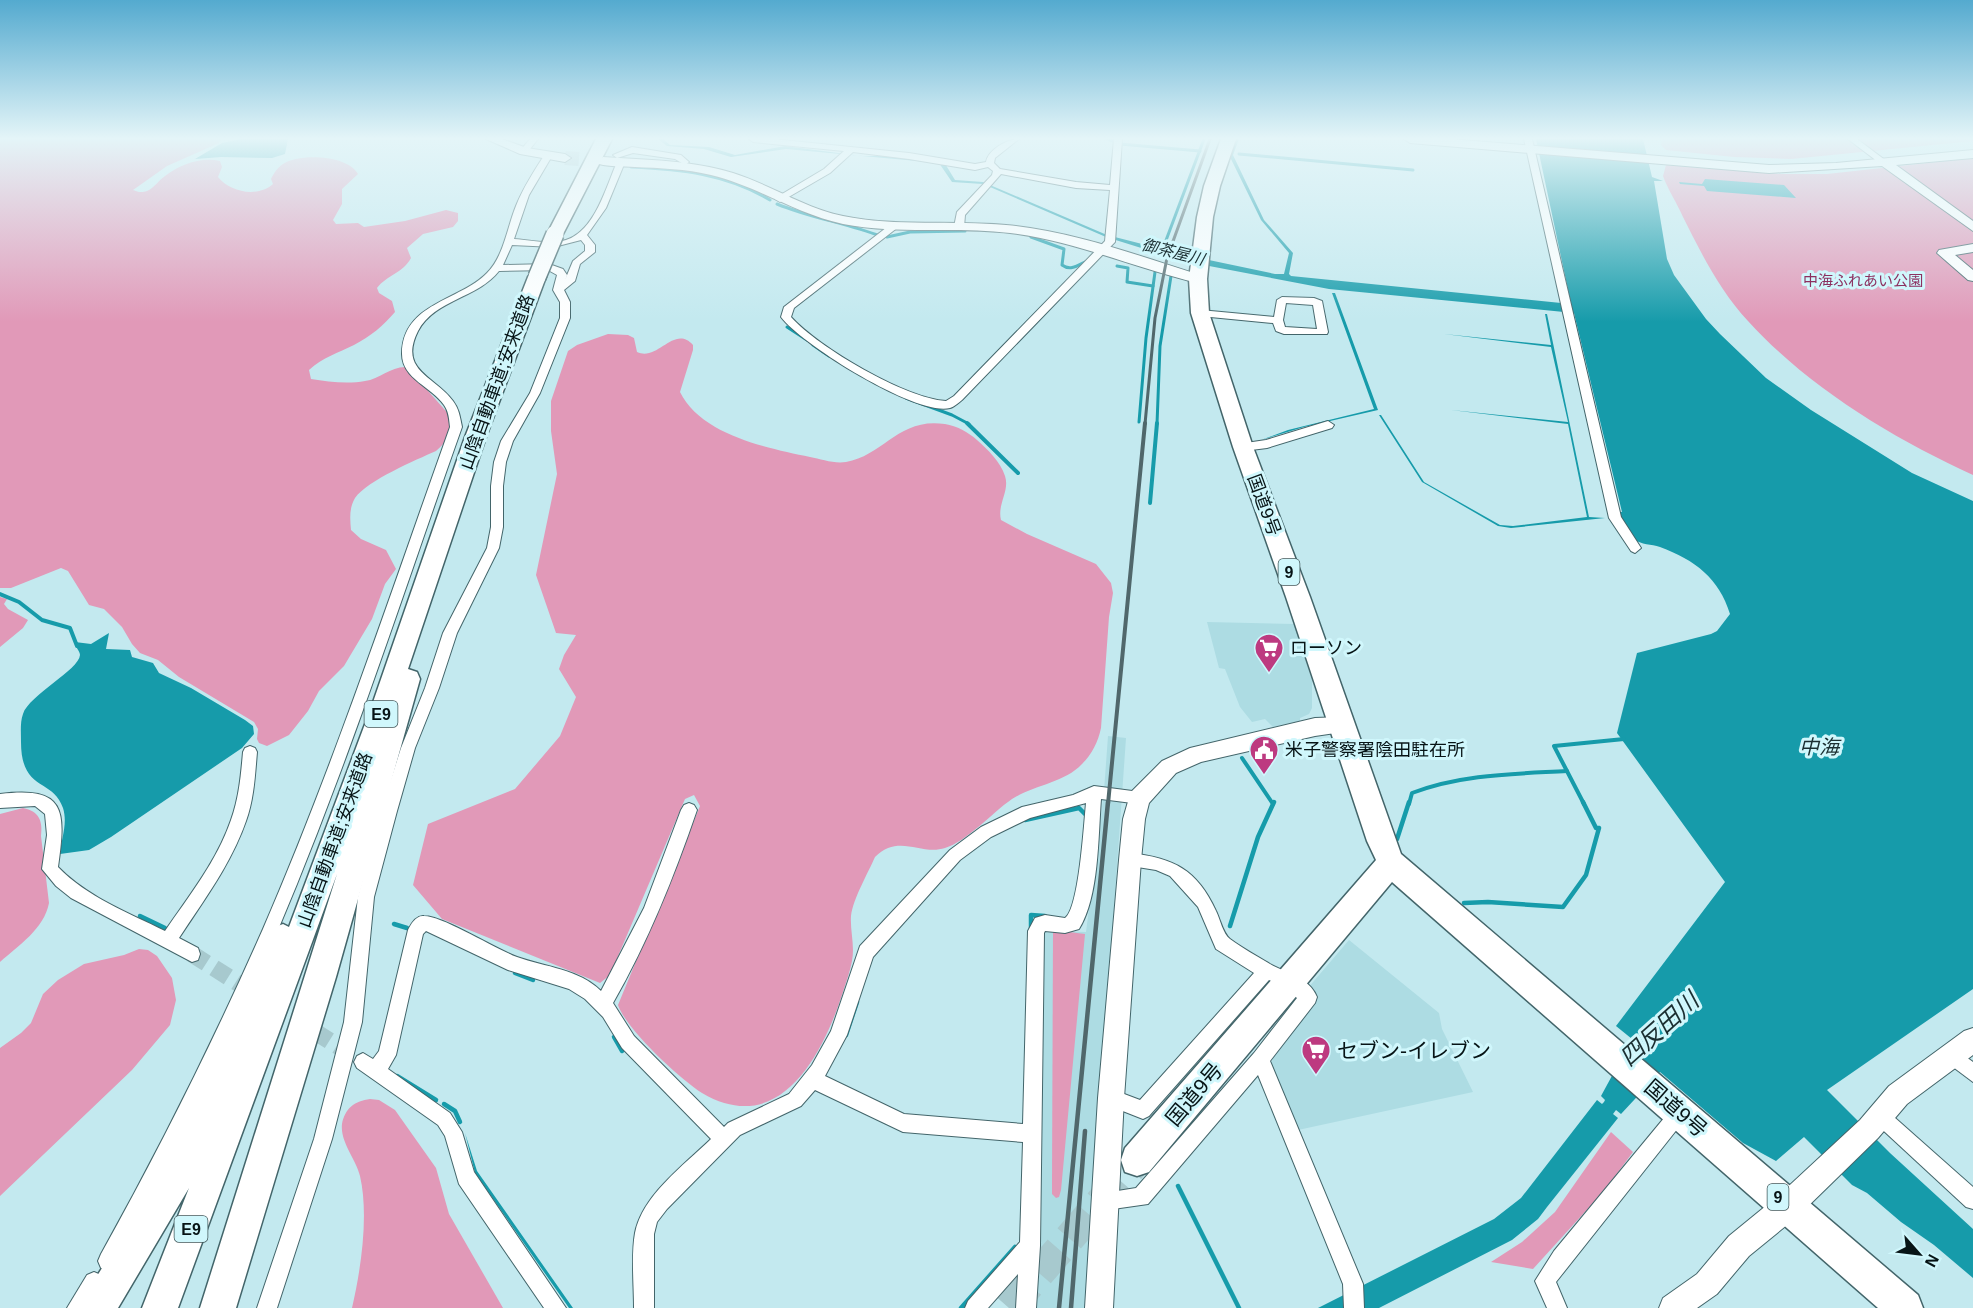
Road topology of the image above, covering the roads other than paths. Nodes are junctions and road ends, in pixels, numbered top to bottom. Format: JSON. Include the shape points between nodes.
{"nodes":[{"id":1,"x":524,"y":200,"type":"edge"},
{"id":2,"x":573,"y":200,"type":"edge"},
{"id":3,"x":602,"y":200,"type":"edge"},
{"id":4,"x":783,"y":200,"type":"edge"},
{"id":5,"x":973,"y":200,"type":"edge"},
{"id":6,"x":1113,"y":200,"type":"edge"},
{"id":7,"x":1210,"y":200,"type":"edge"},
{"id":8,"x":1542,"y":200,"type":"edge"},
{"id":9,"x":1936,"y":200,"type":"edge"},
{"id":10,"x":894,"y":226,"type":"junction"},
{"id":11,"x":959,"y":227,"type":"junction"},
{"id":12,"x":1973,"y":227,"type":"edge"},
{"id":13,"x":582,"y":236,"type":"junction"},
{"id":14,"x":507,"y":242,"type":"junction"},
{"id":15,"x":1108,"y":242,"type":"junction"},
{"id":16,"x":1973,"y":248,"type":"edge"},
{"id":17,"x":1199,"y":266,"type":"junction"},
{"id":18,"x":496,"y":268,"type":"junction"},
{"id":19,"x":1973,"y":277,"type":"edge"},
{"id":20,"x":548,"y":283,"type":"junction"},
{"id":21,"x":1200,"y":313,"type":"junction"},
{"id":22,"x":1278,"y":320,"type":"junction"},
{"id":23,"x":1328,"y":425,"type":"dead end"},
{"id":24,"x":1243,"y":447,"type":"junction"},
{"id":25,"x":442,"y":539,"type":"junction"},
{"id":26,"x":1635,"y":548,"type":"dead end"},
{"id":27,"x":411,"y":626,"type":"junction"},
{"id":28,"x":1342,"y":725,"type":"junction"},
{"id":29,"x":250,"y":752,"type":"dead end"},
{"id":30,"x":1094,"y":792,"type":"junction"},
{"id":31,"x":1140,"y":798,"type":"junction"},
{"id":32,"x":0,"y":801,"type":"edge"},
{"id":33,"x":688,"y":810,"type":"dead end"},
{"id":34,"x":1130,"y":860,"type":"junction"},
{"id":35,"x":1391,"y":863,"type":"junction"},
{"id":36,"x":169,"y":940,"type":"junction"},
{"id":37,"x":192,"y":954,"type":"tunnel mouth"},
{"id":38,"x":1278,"y":975,"type":"junction"},
{"id":39,"x":603,"y":1004,"type":"junction"},
{"id":40,"x":1973,"y":1040,"type":"edge"},
{"id":41,"x":1951,"y":1055,"type":"junction"},
{"id":42,"x":1260,"y":1059,"type":"junction"},
{"id":43,"x":1973,"y":1073,"type":"edge"},
{"id":44,"x":812,"y":1079,"type":"junction"},
{"id":45,"x":1111,"y":1098,"type":"junction"},
{"id":46,"x":1680,"y":1112,"type":"junction"},
{"id":47,"x":1874,"y":1122,"type":"junction"},
{"id":48,"x":1031,"y":1134,"type":"junction"},
{"id":49,"x":724,"y":1140,"type":"junction"},
{"id":50,"x":1137,"y":1161,"type":"tunnel mouth"},
{"id":51,"x":1973,"y":1200,"type":"edge"},
{"id":52,"x":1106,"y":1201,"type":"junction"},
{"id":53,"x":1788,"y":1206,"type":"junction"},
{"id":54,"x":1030,"y":1246,"type":"junction"},
{"id":55,"x":77,"y":1308,"type":"edge"},
{"id":56,"x":98,"y":1308,"type":"edge"},
{"id":57,"x":160,"y":1308,"type":"edge"},
{"id":58,"x":218,"y":1308,"type":"edge"},
{"id":59,"x":267,"y":1308,"type":"edge"},
{"id":60,"x":556,"y":1308,"type":"edge"},
{"id":61,"x":644,"y":1308,"type":"edge"},
{"id":62,"x":975,"y":1308,"type":"edge"},
{"id":63,"x":1026,"y":1308,"type":"edge"},
{"id":64,"x":1099,"y":1308,"type":"edge"},
{"id":65,"x":1354,"y":1308,"type":"edge"},
{"id":66,"x":1557,"y":1308,"type":"edge"},
{"id":67,"x":1673,"y":1308,"type":"edge"},
{"id":68,"x":1905,"y":1308,"type":"edge"}],
"edges":[{"from":1,"to":14,"type":"street"},
{"from":2,"to":20,"type":"highway","name":"山陰自動車道;安来道路","number":"E9","bridge":true,"via":[[555,234]]},
{"from":3,"to":13,"type":"street"},
{"from":4,"to":10,"type":"street","via":[[831,217]]},
{"from":5,"to":11,"type":"street","via":[[960,214]]},
{"from":6,"to":15,"type":"street"},
{"from":7,"to":17,"type":"highway","name":"国道9号","number":"9"},
{"from":8,"to":26,"type":"street","via":[[1615,518]]},
{"from":9,"to":12,"type":"street"},
{"from":10,"to":11,"type":"street"},
{"from":10,"to":15,"type":"street","via":[[789,307],[786,317],[799,331],[865,373],[942,407],[958,398]]},
{"from":11,"to":15,"type":"street"},
{"from":13,"to":14,"type":"street","via":[[565,243]]},
{"from":13,"to":20,"type":"street","via":[[590,245],[590,252],[576,263],[570,281]]},
{"from":14,"to":18,"type":"street"},
{"from":15,"to":17,"type":"street"},
{"from":16,"to":19,"type":"street","via":[[1944,252]]},
{"from":17,"to":21,"type":"highway","name":"国道9号","number":"9"},
{"from":18,"to":20,"type":"street","via":[[557,269],[562,275]]},
{"from":18,"to":55,"type":"street","via":[[481,283],[438,305],[412,333],[407,355],[410,367],[449,401],[456,414],[456,427],[330,781],[271,928],[150,1185]]},
{"from":20,"to":25,"type":"highway","name":"山陰自動車道;安来道路","number":"E9","via":[[484,412]]},
{"from":20,"to":59,"type":"street","via":[[565,302],[565,318],[535,393],[507,441],[496,486],[497,527],[492,548],[450,633],[389,811],[366,897],[353,1022],[323,1139]]},
{"from":21,"to":22,"type":"street"},
{"from":21,"to":24,"type":"highway","name":"国道9号","number":"9"},
{"from":22,"to":22,"type":"street","via":[[1282,300],[1314,301],[1318,303],[1323,332],[1284,331]]},
{"from":23,"to":24,"type":"street","via":[[1267,444]]},
{"from":24,"to":28,"type":"highway","name":"国道9号","number":"9"},
{"from":25,"to":27,"type":"highway","name":"山陰自動車道;安来道路","number":"E9"},
{"from":25,"to":58,"type":"highway","via":[[387,757]]},
{"from":27,"to":56,"type":"highway","via":[[196,1142]]},
{"from":27,"to":57,"type":"highway","name":"山陰自動車道;安来道路","number":"E9","via":[[296,948]]},
{"from":28,"to":31,"type":"street","via":[[1315,727],[1197,754],[1169,767]]},
{"from":28,"to":35,"type":"highway","name":"国道9号","number":"9"},
{"from":29,"to":36,"type":"street","via":[[247,786],[226,849]]},
{"from":30,"to":31,"type":"street"},
{"from":30,"to":44,"type":"street","via":[[1027,812],[986,832],[955,855],[866,952],[838,1035]]},
{"from":30,"to":48,"type":"street","via":[[1078,918],[1066,925],[1041,923],[1036,931]]},
{"from":31,"to":34,"type":"street"},
{"from":32,"to":36,"type":"street","via":[[23,797],[38,798],[46,804],[55,823],[50,869],[58,881]]},
{"from":33,"to":39,"type":"street","via":[[641,932]]},
{"from":34,"to":38,"type":"street","via":[[1157,863],[1176,871],[1204,902],[1222,943]]},
{"from":34,"to":45,"type":"street"},
{"from":35,"to":38,"type":"highway","name":"国道9号"},
{"from":35,"to":46,"type":"highway","name":"国道9号","number":"9"},
{"from":36,"to":37,"type":"street"},
{"from":38,"to":42,"type":"street","via":[[1309,997]]},
{"from":38,"to":45,"type":"street","via":[[1143,1110]]},
{"from":38,"to":50,"type":"highway","name":"国道9号"},
{"from":39,"to":49,"type":"street","via":[[628,1042]]},
{"from":39,"to":60,"type":"street","via":[[573,982],[514,964],[434,926],[419,924],[387,1055],[369,1067],[444,1119],[453,1132],[466,1177]]},
{"from":40,"to":41,"type":"street"},
{"from":41,"to":43,"type":"street"},
{"from":41,"to":47,"type":"street","via":[[1898,1095]]},
{"from":42,"to":52,"type":"street","via":[[1141,1197]]},
{"from":42,"to":65,"type":"street","via":[[1353,1284]]},
{"from":44,"to":48,"type":"street","via":[[903,1123]]},
{"from":44,"to":49,"type":"street","via":[[795,1100],[744,1123]]},
{"from":45,"to":52,"type":"street"},
{"from":46,"to":53,"type":"highway","name":"国道9号","number":"9"},
{"from":46,"to":66,"type":"street","via":[[1545,1281]]},
{"from":47,"to":51,"type":"street"},
{"from":47,"to":53,"type":"street"},
{"from":48,"to":54,"type":"street"},
{"from":49,"to":61,"type":"street","via":[[660,1203],[645,1226]]},
{"from":52,"to":64,"type":"street"},
{"from":53,"to":67,"type":"street","via":[[1739,1246],[1707,1284]]},
{"from":53,"to":68,"type":"highway","name":"国道9号","number":"9"},
{"from":54,"to":62,"type":"street"},
{"from":54,"to":63,"type":"street"}]}
